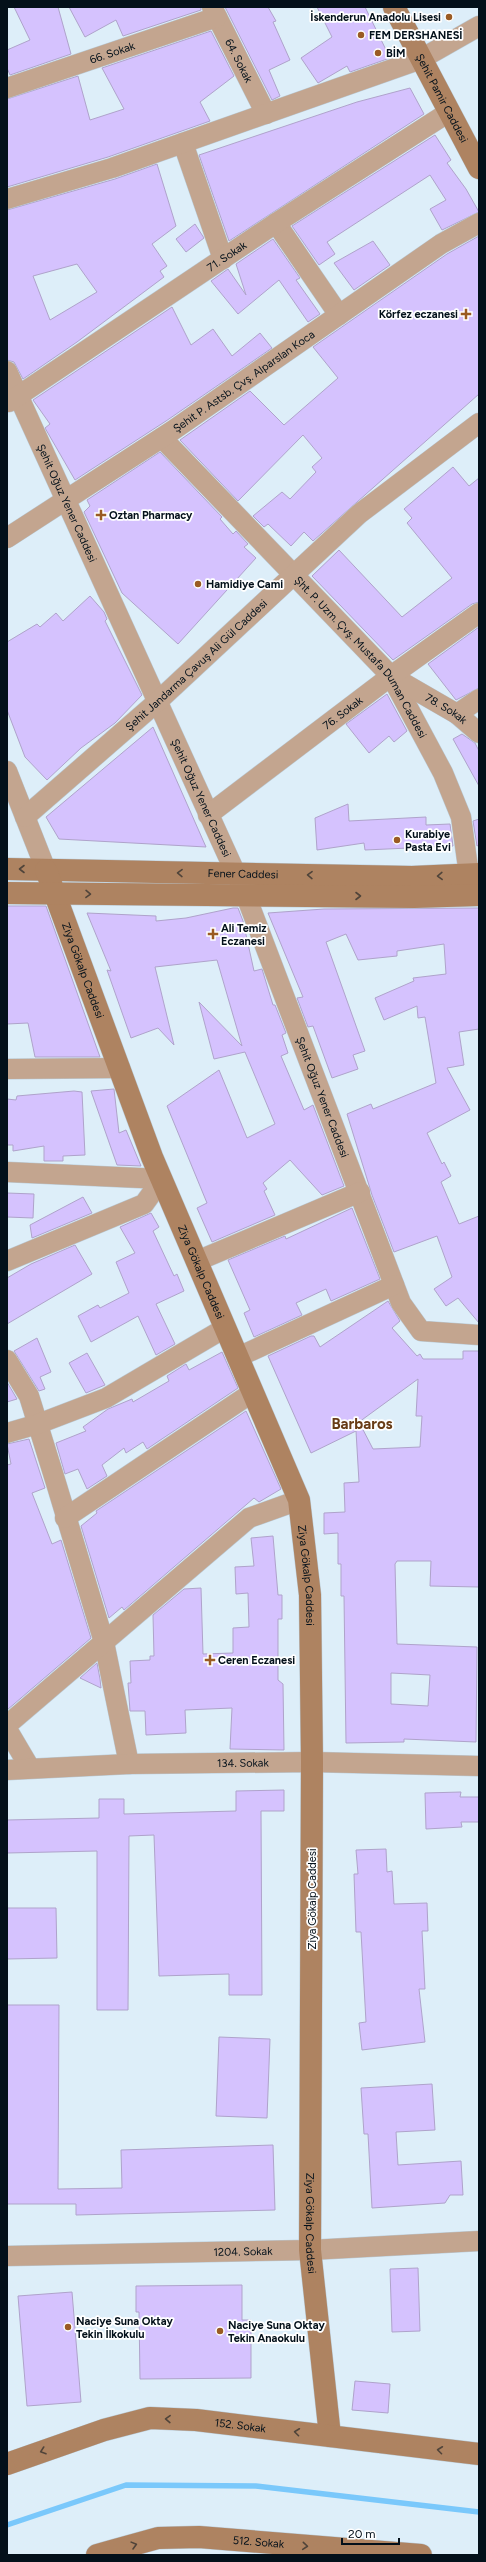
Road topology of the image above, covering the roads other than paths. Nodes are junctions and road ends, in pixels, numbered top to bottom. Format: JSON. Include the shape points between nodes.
{"nodes":[{"id":1,"x":394,"y":7,"type":"edge"},
{"id":2,"x":214,"y":12,"type":"edge"},
{"id":3,"x":479,"y":26,"type":"edge"},
{"id":4,"x":421,"y":59,"type":"junction"},
{"id":5,"x":7,"y":88,"type":"edge"},
{"id":6,"x":449,"y":112,"type":"junction"},
{"id":7,"x":266,"y":114,"type":"junction"},
{"id":8,"x":183,"y":143,"type":"junction"},
{"id":9,"x":479,"y":168,"type":"edge"},
{"id":10,"x":7,"y":199,"type":"edge"},
{"id":11,"x":479,"y":223,"type":"edge"},
{"id":12,"x":276,"y":224,"type":"junction"},
{"id":13,"x":223,"y":259,"type":"junction"},
{"id":14,"x":339,"y":315,"type":"junction"},
{"id":15,"x":7,"y":371,"type":"edge"},
{"id":16,"x":13,"y":400,"type":"edge"},
{"id":17,"x":479,"y":423,"type":"edge"},
{"id":18,"x":162,"y":438,"type":"junction"},
{"id":19,"x":67,"y":501,"type":"junction"},
{"id":20,"x":7,"y":538,"type":"edge"},
{"id":21,"x":292,"y":576,"type":"junction"},
{"id":22,"x":479,"y":613,"type":"edge"},
{"id":23,"x":391,"y":676,"type":"junction"},
{"id":24,"x":479,"y":699,"type":"edge"},
{"id":25,"x":157,"y":702,"type":"junction"},
{"id":26,"x":457,"y":714,"type":"junction"},
{"id":27,"x":479,"y":733,"type":"edge"},
{"id":28,"x":7,"y":771,"type":"edge"},
{"id":29,"x":208,"y":815,"type":"junction"},
{"id":30,"x":24,"y":817,"type":"junction"},
{"id":31,"x":7,"y":869,"type":"edge"},
{"id":32,"x":46,"y":870,"type":"junction"},
{"id":33,"x":235,"y":874,"type":"junction"},
{"id":34,"x":474,"y":875,"type":"edge"},
{"id":35,"x":7,"y":893,"type":"edge"},
{"id":36,"x":56,"y":893,"type":"junction"},
{"id":37,"x":479,"y":895,"type":"edge"},
{"id":38,"x":246,"y":896,"type":"junction"},
{"id":39,"x":120,"y":1068,"type":"junction"},
{"id":40,"x":7,"y":1069,"type":"edge"},
{"id":41,"x":7,"y":1172,"type":"edge"},
{"id":42,"x":162,"y":1179,"type":"junction"},
{"id":43,"x":360,"y":1192,"type":"junction"},
{"id":44,"x":7,"y":1261,"type":"edge"},
{"id":45,"x":197,"y":1261,"type":"junction"},
{"id":46,"x":394,"y":1285,"type":"junction"},
{"id":47,"x":225,"y":1328,"type":"junction"},
{"id":48,"x":478,"y":1334,"type":"edge"},
{"id":49,"x":238,"y":1357,"type":"junction"},
{"id":50,"x":7,"y":1360,"type":"edge"},
{"id":51,"x":253,"y":1392,"type":"junction"},
{"id":52,"x":38,"y":1424,"type":"junction"},
{"id":53,"x":7,"y":1433,"type":"edge"},
{"id":54,"x":299,"y":1500,"type":"junction"},
{"id":55,"x":66,"y":1518,"type":"junction"},
{"id":56,"x":104,"y":1642,"type":"junction"},
{"id":57,"x":7,"y":1725,"type":"edge"},
{"id":58,"x":7,"y":1729,"type":"edge"},
{"id":59,"x":312,"y":1762,"type":"junction"},
{"id":60,"x":129,"y":1764,"type":"junction"},
{"id":61,"x":479,"y":1766,"type":"edge"},
{"id":62,"x":30,"y":1768,"type":"junction"},
{"id":63,"x":7,"y":1770,"type":"edge"},
{"id":64,"x":479,"y":2241,"type":"edge"},
{"id":65,"x":310,"y":2250,"type":"junction"},
{"id":66,"x":7,"y":2256,"type":"edge"},
{"id":67,"x":330,"y":2436,"type":"junction"},
{"id":68,"x":479,"y":2454,"type":"edge"},
{"id":69,"x":7,"y":2464,"type":"edge"},
{"id":70,"x":349,"y":2552,"type":"edge"},
{"id":71,"x":97,"y":2555,"type":"edge"},
{"id":72,"x":421,"y":2555,"type":"edge"}],
"edges":[{"from":1,"to":4,"type":"street","name":"Şehit Pamir Caddesi"},
{"from":2,"to":5,"type":"street","name":"66. Sokak"},
{"from":2,"to":7,"type":"street","name":"64. Sokak"},
{"from":3,"to":4,"type":"street"},
{"from":4,"to":6,"type":"street","name":"Şehit Pamir Caddesi"},
{"from":4,"to":7,"type":"street"},
{"from":6,"to":9,"type":"street","name":"Şehit Pamir Caddesi"},
{"from":6,"to":12,"type":"street","name":"71. Sokak"},
{"from":7,"to":8,"type":"street"},
{"from":8,"to":10,"type":"street","via":[[112,168]]},
{"from":8,"to":13,"type":"street"},
{"from":11,"to":14,"type":"street","name":"Şehit P. Astsb. Çvş. Alparslan Koca","via":[[441,244]]},
{"from":12,"to":13,"type":"street","name":"71. Sokak"},
{"from":12,"to":14,"type":"street"},
{"from":13,"to":16,"type":"street","name":"71. Sokak"},
{"from":14,"to":18,"type":"street","name":"Şehit P. Astsb. Çvş. Alparslan Koca"},
{"from":15,"to":16,"type":"street","name":"Şehit Oğuz Yener Caddesi"},
{"from":16,"to":19,"type":"street","name":"Şehit Oğuz Yener Caddesi"},
{"from":17,"to":21,"type":"street","name":"Şehit Jandarma Çavuş Ali Gül Caddesi","via":[[359,514]]},
{"from":18,"to":19,"type":"street","name":"Şehit P. Astsb. Çvş. Alparslan Koca"},
{"from":18,"to":21,"type":"street","name":"Şht. P. Uzm. Çvş. Mustafa Duman Caddesi"},
{"from":19,"to":20,"type":"street","name":"Şehit P. Astsb. Çvş. Alparslan Koca"},
{"from":19,"to":25,"type":"street","name":"Şehit Oğuz Yener Caddesi"},
{"from":21,"to":23,"type":"street","name":"Şht. P. Uzm. Çvş. Mustafa Duman Caddesi"},
{"from":21,"to":25,"type":"street","name":"Şehit Jandarma Çavuş Ali Gül Caddesi"},
{"from":22,"to":23,"type":"street","name":"76. Sokak"},
{"from":23,"to":26,"type":"street","name":"78. Sokak"},
{"from":23,"to":29,"type":"street","name":"76. Sokak"},
{"from":23,"to":34,"type":"street","name":"Şht. P. Uzm. Çvş. Mustafa Duman Caddesi","via":[[443,773],[461,817]]},
{"from":24,"to":26,"type":"street"},
{"from":25,"to":29,"type":"street","name":"Şehit Oğuz Yener Caddesi"},
{"from":25,"to":30,"type":"street","name":"Şehit Jandarma Çavuş Ali Gül Caddesi"},
{"from":26,"to":27,"type":"street","name":"78. Sokak"},
{"from":28,"to":30,"type":"street","name":"Ziya Gökalp Caddesi"},
{"from":29,"to":33,"type":"street","name":"Şehit Oğuz Yener Caddesi"},
{"from":30,"to":32,"type":"street","name":"Ziya Gökalp Caddesi"},
{"from":32,"to":31,"type":"street","name":"Fener Caddesi","one_way":true},
{"from":33,"to":32,"type":"street","name":"Fener Caddesi","one_way":true},
{"from":32,"to":36,"type":"street","name":"Ziya Gökalp Caddesi"},
{"from":34,"to":33,"type":"street","name":"Fener Caddesi","one_way":true,"via":[[412,877]]},
{"from":33,"to":38,"type":"street","name":"Şehit Oğuz Yener Caddesi"},
{"from":35,"to":36,"type":"street","name":"Fener Caddesi"},
{"from":36,"to":38,"type":"street","name":"Fener Caddesi","one_way":true},
{"from":36,"to":39,"type":"street","name":"Ziya Gökalp Caddesi"},
{"from":38,"to":37,"type":"street","name":"Fener Caddesi","one_way":true},
{"from":38,"to":43,"type":"street","name":"Şehit Oğuz Yener Caddesi"},
{"from":39,"to":40,"type":"street"},
{"from":39,"to":42,"type":"street","name":"Ziya Gökalp Caddesi"},
{"from":41,"to":42,"type":"street"},
{"from":42,"to":44,"type":"street","via":[[144,1204]]},
{"from":42,"to":45,"type":"street","name":"Ziya Gökalp Caddesi"},
{"from":43,"to":45,"type":"street"},
{"from":43,"to":46,"type":"street","name":"Şehit Oğuz Yener Caddesi"},
{"from":45,"to":47,"type":"street","name":"Ziya Gökalp Caddesi"},
{"from":46,"to":48,"type":"street","name":"Şehit Oğuz Yener Caddesi","via":[[401,1303],[421,1331]]},
{"from":46,"to":49,"type":"street"},
{"from":47,"to":49,"type":"street","name":"Ziya Gökalp Caddesi"},
{"from":47,"to":52,"type":"street","via":[[106,1398]]},
{"from":49,"to":51,"type":"street","name":"Ziya Gökalp Caddesi"},
{"from":50,"to":52,"type":"street","via":[[29,1396]]},
{"from":51,"to":54,"type":"street","name":"Ziya Gökalp Caddesi"},
{"from":51,"to":55,"type":"street"},
{"from":52,"to":53,"type":"street"},
{"from":52,"to":55,"type":"street"},
{"from":54,"to":56,"type":"street","via":[[249,1518]]},
{"from":54,"to":59,"type":"street","name":"Ziya Gökalp Caddesi","via":[[310,1595]]},
{"from":55,"to":56,"type":"street"},
{"from":56,"to":57,"type":"street"},
{"from":56,"to":60,"type":"street"},
{"from":58,"to":62,"type":"street"},
{"from":59,"to":60,"type":"street","name":"134. Sokak"},
{"from":59,"to":61,"type":"street","name":"134. Sokak"},
{"from":59,"to":65,"type":"street","name":"Ziya Gökalp Caddesi"},
{"from":60,"to":62,"type":"street","name":"134. Sokak"},
{"from":62,"to":63,"type":"street","name":"134. Sokak"},
{"from":64,"to":65,"type":"street","name":"1204. Sokak"},
{"from":65,"to":66,"type":"street","name":"1204. Sokak"},
{"from":65,"to":67,"type":"street","name":"Ziya Gökalp Caddesi"},
{"from":68,"to":67,"type":"street","name":"152. Sokak","one_way":true},
{"from":67,"to":69,"type":"street","name":"152. Sokak","one_way":true,"via":[[196,2420],[150,2418],[104,2430]]},
{"from":71,"to":70,"type":"street","name":"512. Sokak","one_way":true,"via":[[165,2538],[199,2538]]},
{"from":70,"to":72,"type":"street","name":"512. Sokak"}]}
